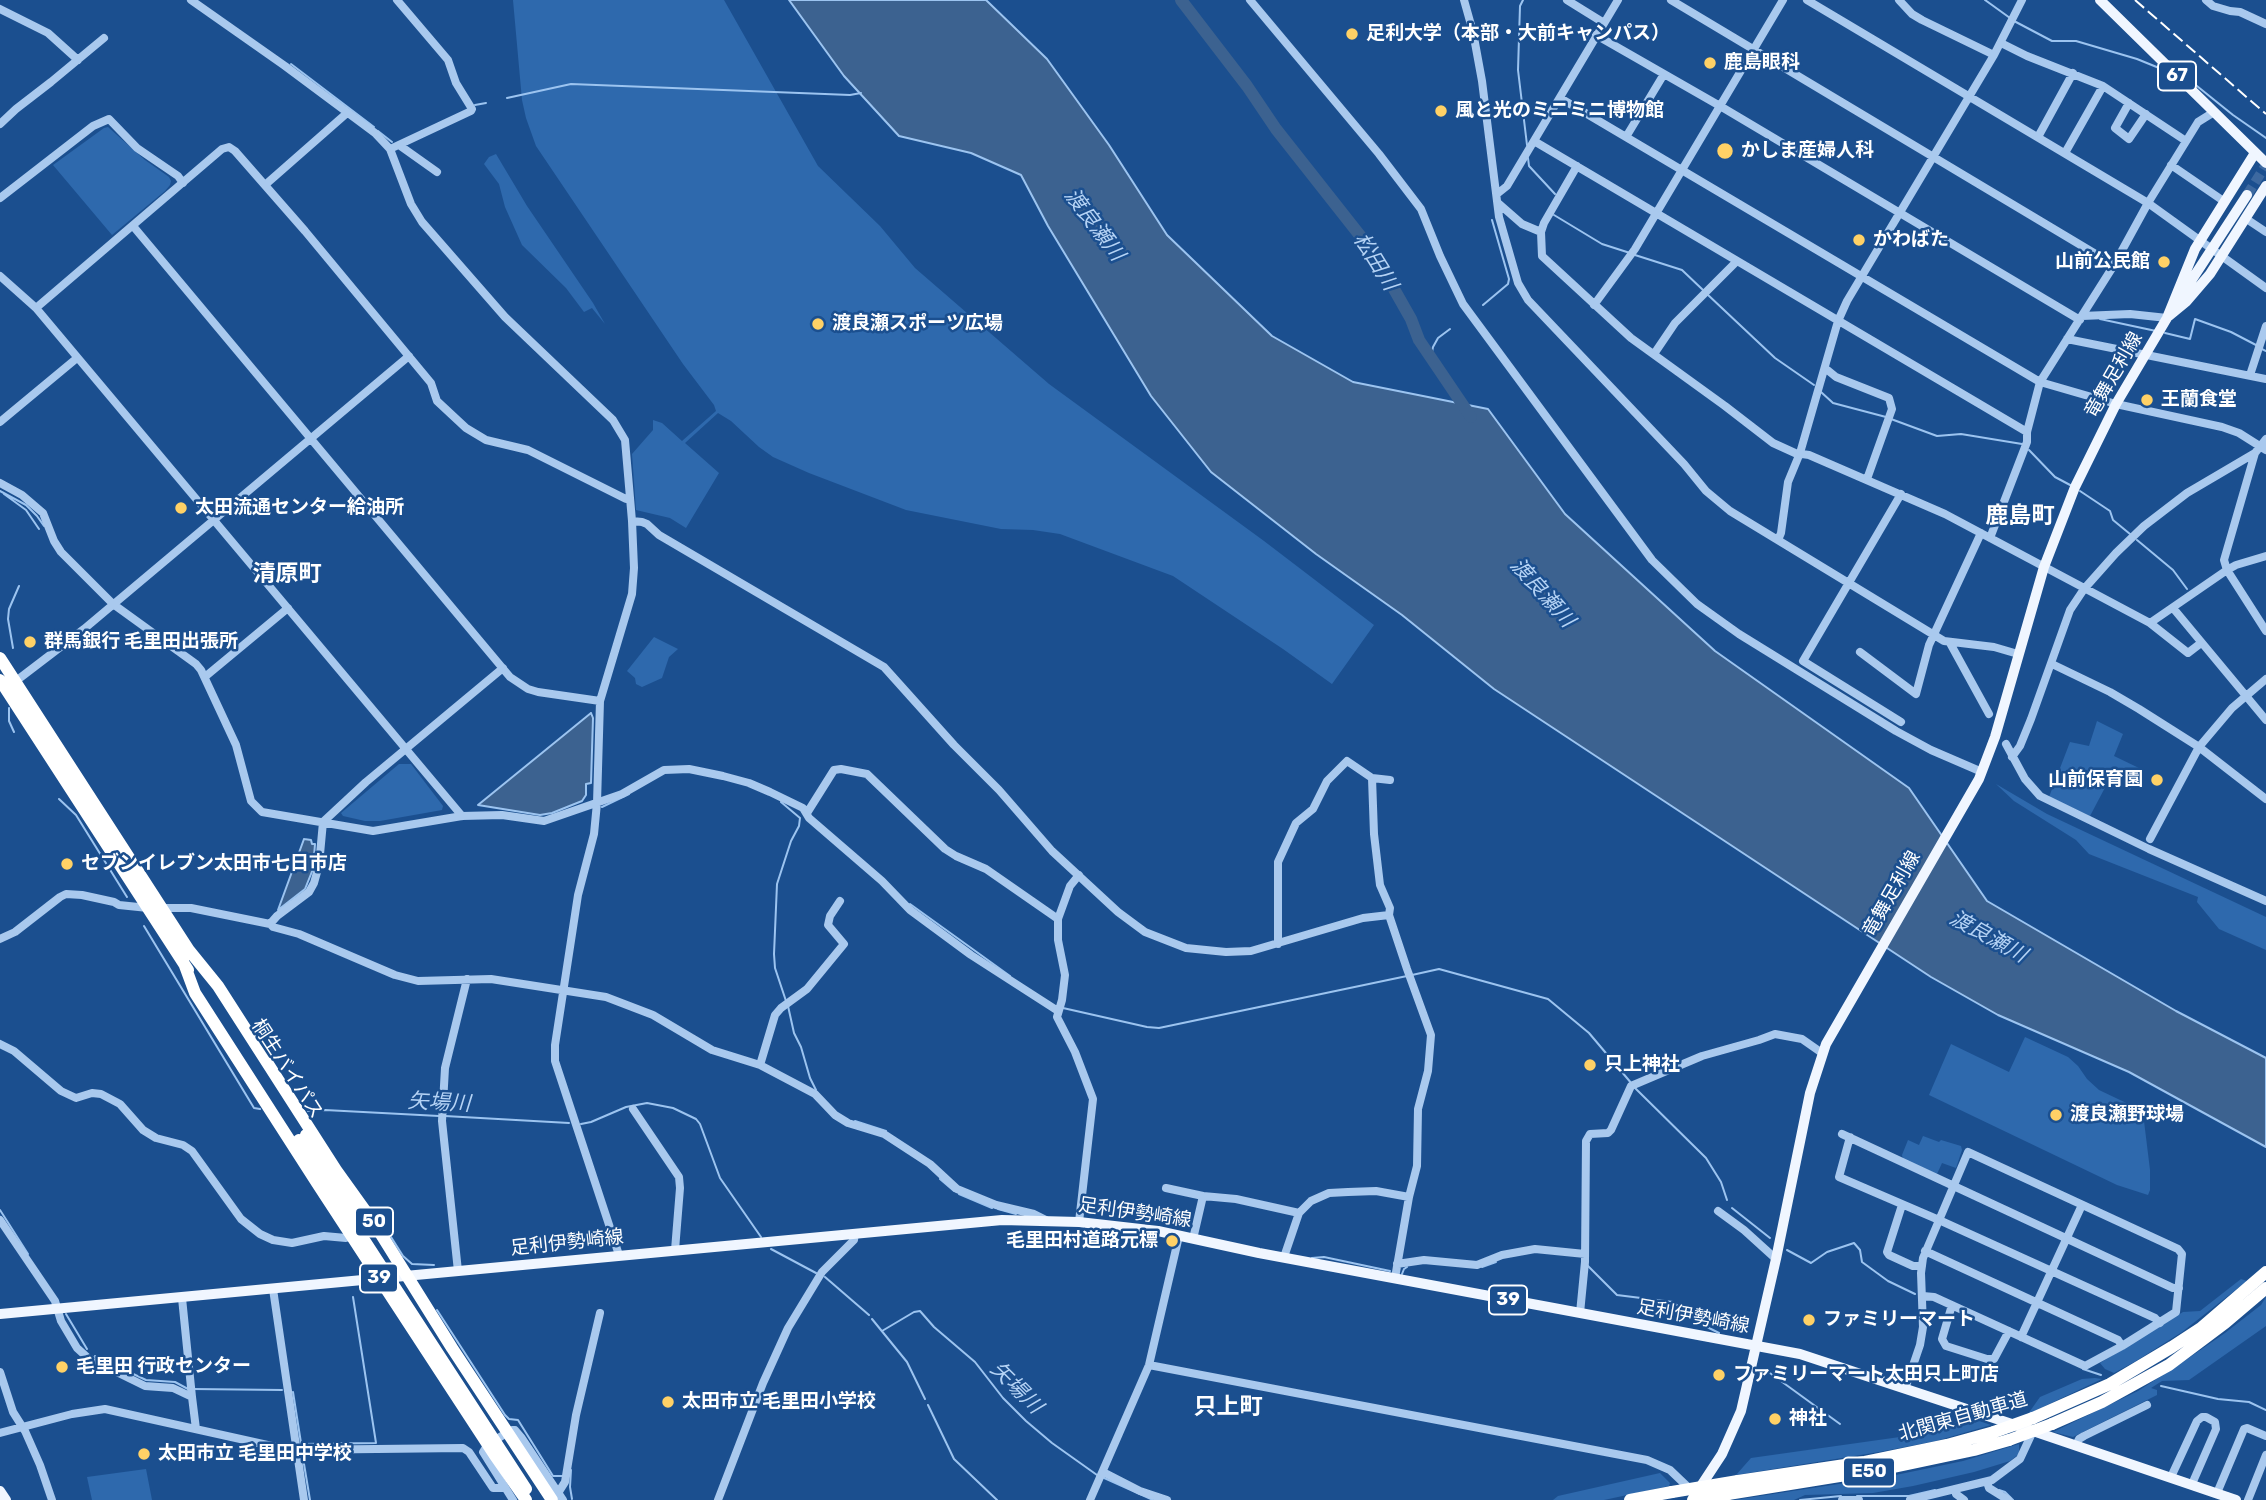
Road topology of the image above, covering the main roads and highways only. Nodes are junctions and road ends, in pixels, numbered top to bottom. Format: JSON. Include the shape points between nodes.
{"nodes":[{"id":1,"x":2100,"y":0,"type":"edge"},
{"id":2,"x":2255,"y":153,"type":"junction"},
{"id":3,"x":2266,"y":163,"type":"edge"},
{"id":4,"x":2266,"y":186,"type":"edge"},
{"id":5,"x":2247,"y":195,"type":"tunnel mouth"},
{"id":6,"x":2167,"y":318,"type":"junction"},
{"id":7,"x":0,"y":658,"type":"edge"},
{"id":8,"x":7,"y":683,"type":"edge"},
{"id":9,"x":188,"y":949,"type":"junction"},
{"id":10,"x":185,"y":966,"type":"junction"},
{"id":11,"x":302,"y":1137,"type":"junction"},
{"id":12,"x":2266,"y":1272,"type":"edge"},
{"id":13,"x":407,"y":1276,"type":"junction"},
{"id":14,"x":380,"y":1278,"type":"junction"},
{"id":15,"x":2259,"y":1289,"type":"edge"},
{"id":16,"x":0,"y":1314,"type":"edge"},
{"id":17,"x":1756,"y":1346,"type":"junction"},
{"id":18,"x":2033,"y":1424,"type":"junction"},
{"id":19,"x":0,"y":1491,"type":"edge"},
{"id":20,"x":530,"y":1493,"type":"edge"},
{"id":21,"x":557,"y":1498,"type":"edge"},
{"id":22,"x":1694,"y":1499,"type":"edge"},
{"id":23,"x":6,"y":1500,"type":"edge"},
{"id":24,"x":544,"y":1500,"type":"edge"},
{"id":25,"x":1630,"y":1500,"type":"edge"},
{"id":26,"x":2236,"y":1500,"type":"edge"}],
"edges":[{"from":1,"to":2,"type":"main road","number":"67"},
{"from":2,"to":3,"type":"main road","number":"67"},
{"from":2,"to":6,"type":"main road","name":"竜舞足利線","via":[[2200,241]]},
{"from":4,"to":6,"type":"main road","name":"竜舞足利線","via":[[2210,274]]},
{"from":5,"to":6,"type":"main road"},
{"from":6,"to":17,"type":"main road","name":"竜舞足利線","via":[[2116,404],[2075,487],[2044,567],[1980,775],[1824,1049],[1807,1104]]},
{"from":7,"to":8,"type":"highway","name":"桐生バイパス","number":"50"},
{"from":8,"to":9,"type":"highway","name":"桐生バイパス","number":"50"},
{"from":8,"to":10,"type":"highway","name":"桐生バイパス","number":"50"},
{"from":9,"to":11,"type":"highway","name":"桐生バイパス","number":"50"},
{"from":9,"to":13,"type":"highway","number":"50","via":[[218,986],[336,1170],[380,1222]]},
{"from":10,"to":11,"type":"highway","name":"桐生バイパス","number":"50"},
{"from":10,"to":14,"type":"highway","number":"50","via":[[195,993]]},
{"from":11,"to":20,"type":"highway","name":"桐生バイパス","number":"50","bridge":true},
{"from":12,"to":15,"type":"highway","name":"北関東自動車道","number":"E50"},
{"from":13,"to":14,"type":"main road","name":"足利伊勢崎線","number":"39"},
{"from":13,"to":17,"type":"main road","name":"足利伊勢崎線","number":"39","via":[[1002,1220],[1046,1220],[1193,1238]]},
{"from":13,"to":21,"type":"highway","number":"50","via":[[507,1432]]},
{"from":14,"to":16,"type":"main road","name":"足利伊勢崎線","number":"39"},
{"from":14,"to":20,"type":"highway","number":"50","via":[[488,1444]]},
{"from":15,"to":18,"type":"highway","name":"北関東自動車道","number":"E50","via":[[2150,1361]]},
{"from":15,"to":22,"type":"highway","name":"北関東自動車道","number":"E50","bridge":true,"via":[[2196,1346],[2146,1379],[2009,1440],[1889,1468]]},
{"from":17,"to":18,"type":"main road","name":"足利伊勢崎線","number":"39","via":[[1811,1357]]},
{"from":17,"to":22,"type":"main road","name":"竜舞足利線","via":[[1733,1431]]},
{"from":18,"to":25,"type":"highway","name":"北関東自動車道","number":"E50","bridge":true,"via":[[1865,1462]]},
{"from":18,"to":26,"type":"main road","name":"足利伊勢崎線","number":"39","via":[[2076,1445]]},
{"from":19,"to":23,"type":"main road"},
{"from":20,"to":24,"type":"highway","name":"桐生バイパス","number":"50"}]}
